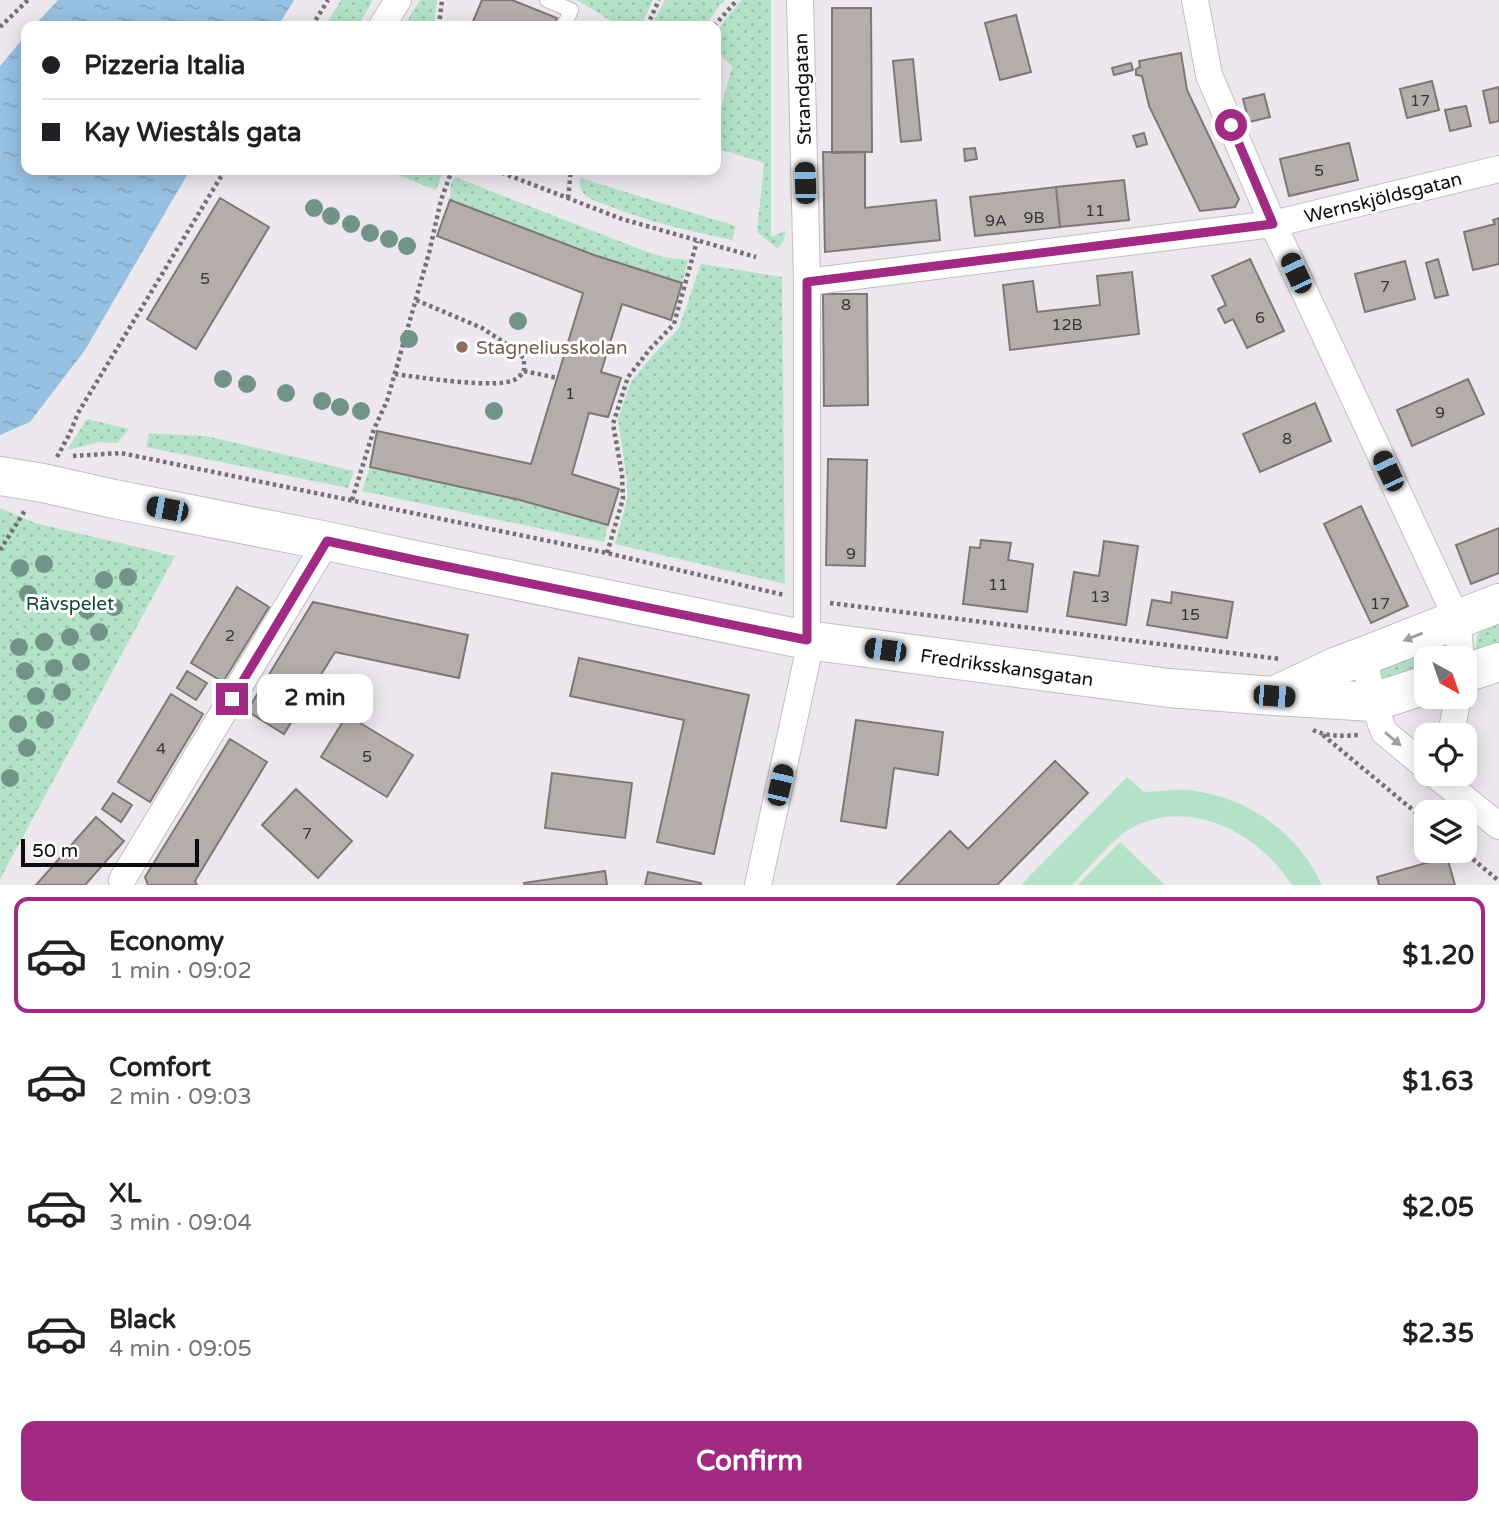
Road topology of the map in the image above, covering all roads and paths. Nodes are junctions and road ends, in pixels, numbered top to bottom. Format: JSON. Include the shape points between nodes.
{"nodes":[{"id":1,"x":28,"y":0,"type":"edge"},
{"id":2,"x":328,"y":0,"type":"edge"},
{"id":3,"x":398,"y":0,"type":"edge"},
{"id":4,"x":442,"y":0,"type":"edge"},
{"id":5,"x":547,"y":0,"type":"edge"},
{"id":6,"x":659,"y":0,"type":"edge"},
{"id":7,"x":737,"y":0,"type":"edge"},
{"id":8,"x":800,"y":0,"type":"edge"},
{"id":9,"x":1195,"y":0,"type":"edge"},
{"id":10,"x":315,"y":21,"type":"edge"},
{"id":11,"x":385,"y":21,"type":"edge"},
{"id":12,"x":440,"y":21,"type":"edge"},
{"id":13,"x":566,"y":21,"type":"edge"},
{"id":14,"x":649,"y":21,"type":"edge"},
{"id":15,"x":718,"y":21,"type":"edge"},
{"id":16,"x":0,"y":27,"type":"edge"},
{"id":17,"x":1499,"y":169,"type":"edge"},
{"id":18,"x":222,"y":175,"type":"edge"},
{"id":19,"x":450,"y":175,"type":"edge"},
{"id":20,"x":508,"y":175,"type":"edge"},
{"id":21,"x":570,"y":175,"type":"edge"},
{"id":22,"x":568,"y":198,"type":"junction"},
{"id":23,"x":1273,"y":224,"type":"junction"},
{"id":24,"x":697,"y":241,"type":"junction"},
{"id":25,"x":756,"y":257,"type":"dead end"},
{"id":26,"x":807,"y":282,"type":"junction"},
{"id":27,"x":416,"y":300,"type":"junction"},
{"id":28,"x":524,"y":371,"type":"junction"},
{"id":29,"x":395,"y":373,"type":"junction"},
{"id":30,"x":557,"y":378,"type":"dead end"},
{"id":31,"x":73,"y":426,"type":"dead end"},
{"id":32,"x":71,"y":457,"type":"dead end"},
{"id":33,"x":62,"y":460,"type":"dead end"},
{"id":34,"x":53,"y":464,"type":"dead end"},
{"id":35,"x":0,"y":476,"type":"edge"},
{"id":36,"x":352,"y":500,"type":"junction"},
{"id":37,"x":28,"y":506,"type":"dead end"},
{"id":38,"x":327,"y":541,"type":"junction"},
{"id":39,"x":0,"y":550,"type":"edge"},
{"id":40,"x":607,"y":553,"type":"junction"},
{"id":41,"x":807,"y":600,"type":"junction"},
{"id":42,"x":1499,"y":603,"type":"edge"},
{"id":43,"x":1457,"y":619,"type":"junction"},
{"id":44,"x":807,"y":640,"type":"junction"},
{"id":45,"x":1460,"y":646,"type":"edge"},
{"id":46,"x":1364,"y":656,"type":"junction"},
{"id":47,"x":1282,"y":659,"type":"dead end"},
{"id":48,"x":1499,"y":662,"type":"edge"},
{"id":49,"x":1477,"y":669,"type":"edge"},
{"id":50,"x":1414,"y":689,"type":"edge"},
{"id":51,"x":1274,"y":696,"type":"junction"},
{"id":52,"x":1373,"y":702,"type":"junction"},
{"id":53,"x":1322,"y":735,"type":"dead end"},
{"id":54,"x":1414,"y":755,"type":"edge"},
{"id":55,"x":1452,"y":786,"type":"edge"},
{"id":56,"x":1414,"y":811,"type":"edge"},
{"id":57,"x":1499,"y":826,"type":"edge"},
{"id":58,"x":1477,"y":863,"type":"edge"},
{"id":59,"x":122,"y":880,"type":"dead end"},
{"id":60,"x":1499,"y":881,"type":"edge"},
{"id":61,"x":758,"y":885,"type":"edge"}],
"edges":[{"from":1,"to":16,"type":"path"},
{"from":2,"to":10,"type":"path"},
{"from":3,"to":11,"type":"street"},
{"from":4,"to":12,"type":"path"},
{"from":5,"to":13,"type":"lane","via":[[571,10]]},
{"from":6,"to":14,"type":"path"},
{"from":7,"to":15,"type":"path"},
{"from":8,"to":26,"type":"street","name":"Strandgatan"},
{"from":9,"to":23,"type":"street","via":[[1209,75]]},
{"from":17,"to":23,"type":"street","name":"Wernskjöldsgatan"},
{"from":18,"to":31,"type":"path"},
{"from":19,"to":27,"type":"path"},
{"from":20,"to":22,"type":"path"},
{"from":21,"to":22,"type":"path"},
{"from":22,"to":24,"type":"path"},
{"from":23,"to":26,"type":"street","name":"Wernskjöldsgatan"},
{"from":23,"to":43,"type":"street"},
{"from":24,"to":25,"type":"path"},
{"from":24,"to":40,"type":"path","via":[[674,324],[628,377],[613,424],[623,499]]},
{"from":26,"to":41,"type":"street","name":"Strandgatan"},
{"from":27,"to":28,"type":"path","via":[[482,328],[505,343],[524,358]]},
{"from":27,"to":29,"type":"path"},
{"from":28,"to":29,"type":"path","via":[[514,381],[486,383]]},
{"from":28,"to":30,"type":"path"},
{"from":29,"to":36,"type":"path"},
{"from":32,"to":36,"type":"path","via":[[121,453]]},
{"from":33,"to":34,"type":"path"},
{"from":35,"to":38,"type":"main road","name":"Fredriksskansgatan"},
{"from":36,"to":40,"type":"path"},
{"from":37,"to":39,"type":"path"},
{"from":38,"to":44,"type":"main road","name":"Fredriksskansgatan"},
{"from":38,"to":59,"type":"street"},
{"from":40,"to":41,"type":"path"},
{"from":41,"to":44,"type":"street","name":"Strandgatan"},
{"from":41,"to":47,"type":"path"},
{"from":42,"to":43,"type":"main road"},
{"from":43,"to":45,"type":"street"},
{"from":43,"to":46,"type":"main road","one_way":true},
{"from":44,"to":51,"type":"main road","name":"Fredriksskansgatan","via":[[1169,688]]},
{"from":44,"to":61,"type":"street","name":"Strandgatan","via":[[807,660]]},
{"from":46,"to":51,"type":"main road"},
{"from":46,"to":52,"type":"street"},
{"from":48,"to":49,"type":"main road"},
{"from":50,"to":52,"type":"main road"},
{"from":51,"to":52,"type":"main road","name":"Fredriksskansgatan"},
{"from":52,"to":54,"type":"street","one_way":true,"via":[[1384,732]]},
{"from":53,"to":56,"type":"path"},
{"from":55,"to":57,"type":"street"},
{"from":58,"to":60,"type":"path"}]}
